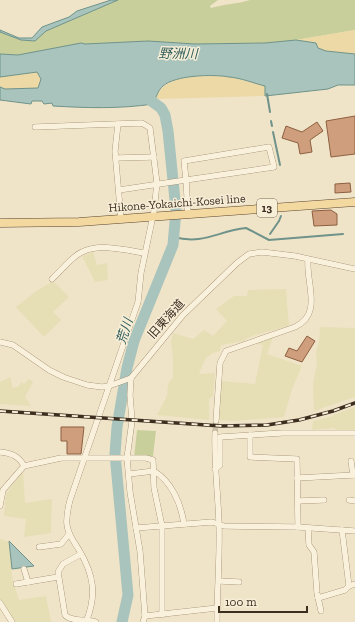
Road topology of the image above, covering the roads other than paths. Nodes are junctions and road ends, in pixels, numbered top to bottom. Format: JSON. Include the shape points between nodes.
{"nodes":[{"id":1,"x":118,"y":124,"type":"junction"},
{"id":2,"x":35,"y":127,"type":"dead end"},
{"id":3,"x":154,"y":157,"type":"junction"},
{"id":4,"x":116,"y":158,"type":"junction"},
{"id":5,"x":183,"y":181,"type":"junction"},
{"id":6,"x":159,"y":183,"type":"junction"},
{"id":7,"x":119,"y":190,"type":"junction"},
{"id":8,"x":355,"y":202,"type":"edge"},
{"id":9,"x":188,"y":214,"type":"junction"},
{"id":10,"x":152,"y":216,"type":"junction"},
{"id":11,"x":121,"y":219,"type":"junction"},
{"id":12,"x":0,"y":223,"type":"edge"},
{"id":13,"x":144,"y":253,"type":"junction"},
{"id":14,"x":308,"y":260,"type":"junction"},
{"id":15,"x":355,"y":269,"type":"edge"},
{"id":16,"x":52,"y":279,"type":"dead end"},
{"id":17,"x":0,"y":342,"type":"edge"},
{"id":18,"x":131,"y":378,"type":"junction"},
{"id":19,"x":111,"y":386,"type":"junction"},
{"id":20,"x":216,"y":421,"type":"tunnel mouth"},
{"id":21,"x":215,"y":433,"type":"tunnel mouth"},
{"id":22,"x":355,"y":434,"type":"edge"},
{"id":23,"x":250,"y":435,"type":"junction"},
{"id":24,"x":0,"y":452,"type":"edge"},
{"id":25,"x":84,"y":458,"type":"junction"},
{"id":26,"x":125,"y":458,"type":"junction"},
{"id":27,"x":351,"y":461,"type":"dead end"},
{"id":28,"x":24,"y":466,"type":"junction"},
{"id":29,"x":215,"y":469,"type":"junction"},
{"id":30,"x":154,"y":471,"type":"junction"},
{"id":31,"x":129,"y":474,"type":"junction"},
{"id":32,"x":354,"y":475,"type":"edge"},
{"id":33,"x":297,"y":478,"type":"junction"},
{"id":34,"x":324,"y":500,"type":"dead end"},
{"id":35,"x":298,"y":501,"type":"junction"},
{"id":36,"x":0,"y":506,"type":"edge"},
{"id":37,"x":219,"y":523,"type":"junction"},
{"id":38,"x":184,"y":524,"type":"junction"},
{"id":39,"x":162,"y":526,"type":"junction"},
{"id":40,"x":298,"y":527,"type":"junction"},
{"id":41,"x":136,"y":528,"type":"junction"},
{"id":42,"x":308,"y":528,"type":"junction"},
{"id":43,"x":342,"y":530,"type":"junction"},
{"id":44,"x":355,"y":531,"type":"edge"},
{"id":45,"x":69,"y":534,"type":"junction"},
{"id":46,"x":39,"y":547,"type":"dead end"},
{"id":47,"x":81,"y":554,"type":"junction"},
{"id":48,"x":24,"y":569,"type":"dead end"},
{"id":49,"x":58,"y":577,"type":"junction"},
{"id":50,"x":220,"y":581,"type":"junction"},
{"id":51,"x":28,"y":582,"type":"junction"},
{"id":52,"x":239,"y":582,"type":"dead end"},
{"id":53,"x":16,"y":584,"type":"dead end"},
{"id":54,"x":352,"y":585,"type":"edge"},
{"id":55,"x":318,"y":598,"type":"junction"},
{"id":56,"x":0,"y":603,"type":"edge"},
{"id":57,"x":217,"y":608,"type":"junction"},
{"id":58,"x":321,"y":611,"type":"dead end"},
{"id":59,"x":162,"y":615,"type":"junction"},
{"id":60,"x":144,"y":619,"type":"edge"},
{"id":61,"x":86,"y":621,"type":"edge"},
{"id":62,"x":12,"y":622,"type":"edge"},
{"id":63,"x":96,"y":622,"type":"edge"},
{"id":64,"x":217,"y":622,"type":"edge"}],
"edges":[{"from":1,"to":2,"type":"street"},
{"from":1,"to":3,"type":"street","via":[[142,123],[150,128]]},
{"from":1,"to":4,"type":"street"},
{"from":3,"to":4,"type":"street"},
{"from":3,"to":6,"type":"street"},
{"from":4,"to":7,"type":"street"},
{"from":5,"to":5,"type":"street","via":[[274,167],[269,147],[184,161]]},
{"from":5,"to":6,"type":"street"},
{"from":5,"to":9,"type":"street"},
{"from":6,"to":7,"type":"street"},
{"from":6,"to":10,"type":"street"},
{"from":7,"to":11,"type":"street"},
{"from":8,"to":9,"type":"main road","name":"Hikone-Yokaichi-Kosei line","number":"13"},
{"from":9,"to":10,"type":"main road","name":"Hikone-Yokaichi-Kosei line","number":"13"},
{"from":10,"to":11,"type":"main road","name":"Hikone-Yokaichi-Kosei line","number":"13"},
{"from":10,"to":13,"type":"street"},
{"from":11,"to":12,"type":"main road","name":"Hikone-Yokaichi-Kosei line","number":"13","via":[[37,224]]},
{"from":13,"to":16,"type":"street","via":[[118,249],[88,250],[81,252]]},
{"from":13,"to":19,"type":"street","via":[[138,302]]},
{"from":14,"to":15,"type":"street","name":"旧東海道"},
{"from":14,"to":18,"type":"street","name":"旧東海道","via":[[262,252],[249,254],[237,262],[183,316]]},
{"from":14,"to":20,"type":"street","via":[[310,315],[302,324],[295,327],[226,351],[220,363]]},
{"from":17,"to":19,"type":"street","name":"旧東海道","via":[[13,345],[63,377],[87,385]]},
{"from":18,"to":19,"type":"street","name":"旧東海道"},
{"from":18,"to":26,"type":"street","via":[[132,421]]},
{"from":19,"to":25,"type":"street"},
{"from":21,"to":29,"type":"street"},
{"from":22,"to":23,"type":"street"},
{"from":23,"to":29,"type":"street","via":[[220,437],[220,465]]},
{"from":23,"to":33,"type":"street","via":[[250,458],[297,460]]},
{"from":24,"to":28,"type":"street","via":[[19,458]]},
{"from":25,"to":26,"type":"street"},
{"from":25,"to":28,"type":"street","via":[[61,458]]},
{"from":25,"to":45,"type":"street","via":[[70,500],[67,525]]},
{"from":26,"to":30,"type":"street","via":[[153,460]]},
{"from":26,"to":31,"type":"street"},
{"from":27,"to":32,"type":"street"},
{"from":28,"to":36,"type":"street","via":[[3,490]]},
{"from":29,"to":37,"type":"street"},
{"from":30,"to":31,"type":"street"},
{"from":30,"to":38,"type":"street","via":[[159,474],[179,502]]},
{"from":30,"to":39,"type":"street","via":[[152,476]]},
{"from":31,"to":41,"type":"street"},
{"from":32,"to":33,"type":"street"},
{"from":33,"to":35,"type":"street"},
{"from":34,"to":35,"type":"street"},
{"from":35,"to":40,"type":"street"},
{"from":37,"to":38,"type":"street"},
{"from":37,"to":40,"type":"street","via":[[224,526]]},
{"from":37,"to":50,"type":"street"},
{"from":38,"to":39,"type":"street"},
{"from":39,"to":41,"type":"street"},
{"from":39,"to":59,"type":"street"},
{"from":40,"to":42,"type":"street"},
{"from":41,"to":60,"type":"street"},
{"from":42,"to":43,"type":"street"},
{"from":42,"to":55,"type":"street","via":[[309,545],[314,552]]},
{"from":43,"to":44,"type":"street"},
{"from":43,"to":54,"type":"street"},
{"from":45,"to":46,"type":"street","via":[[61,544]]},
{"from":45,"to":47,"type":"street"},
{"from":47,"to":49,"type":"street","via":[[63,564]]},
{"from":47,"to":61,"type":"street","via":[[92,576],[94,588]]},
{"from":48,"to":51,"type":"street"},
{"from":49,"to":51,"type":"street"},
{"from":49,"to":61,"type":"street","via":[[65,615],[71,620]]},
{"from":50,"to":52,"type":"street"},
{"from":50,"to":57,"type":"street"},
{"from":51,"to":53,"type":"street"},
{"from":54,"to":55,"type":"street","via":[[345,590]]},
{"from":55,"to":58,"type":"street"},
{"from":56,"to":62,"type":"street"},
{"from":57,"to":59,"type":"street"},
{"from":57,"to":64,"type":"street"},
{"from":59,"to":60,"type":"street"},
{"from":61,"to":63,"type":"street"}]}
